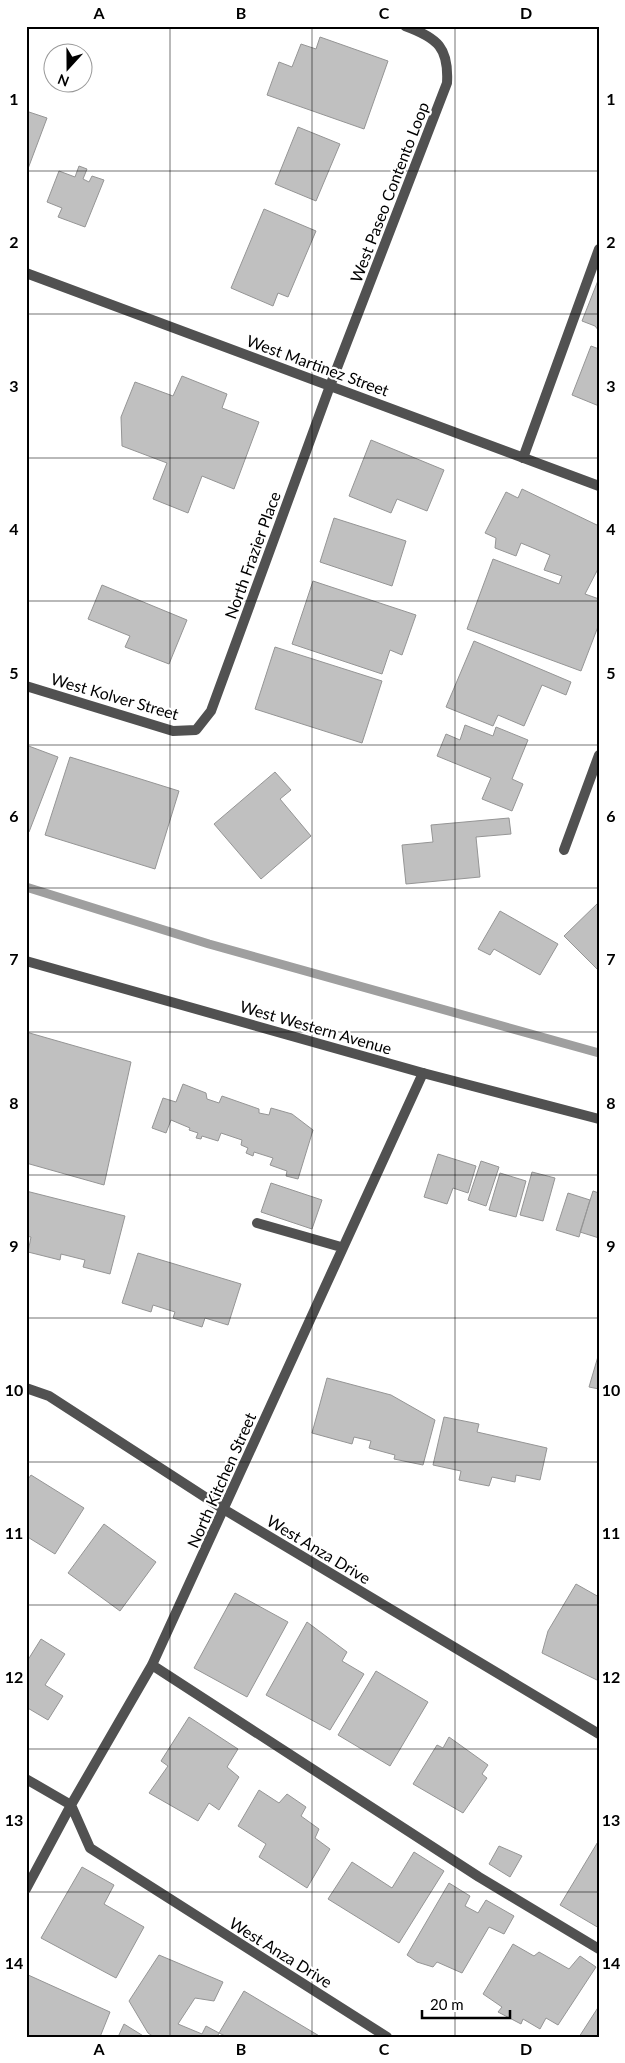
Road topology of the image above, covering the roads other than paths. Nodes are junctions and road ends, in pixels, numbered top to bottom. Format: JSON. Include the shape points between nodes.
{"nodes":[{"id":1,"x":405,"y":26,"type":"edge"},
{"id":2,"x":599,"y":249,"type":"edge"},
{"id":3,"x":26,"y":273,"type":"edge"},
{"id":4,"x":330,"y":386,"type":"junction"},
{"id":5,"x":523,"y":458,"type":"junction"},
{"id":6,"x":599,"y":486,"type":"edge"},
{"id":7,"x":26,"y":686,"type":"edge"},
{"id":8,"x":196,"y":730,"type":"joint"},
{"id":9,"x":599,"y":756,"type":"edge"},
{"id":10,"x":564,"y":850,"type":"dead end"},
{"id":11,"x":26,"y":961,"type":"edge"},
{"id":12,"x":423,"y":1073,"type":"junction"},
{"id":13,"x":599,"y":1119,"type":"edge"},
{"id":14,"x":257,"y":1223,"type":"dead end"},
{"id":15,"x":341,"y":1247,"type":"junction"},
{"id":16,"x":26,"y":1388,"type":"edge"},
{"id":17,"x":224,"y":1510,"type":"junction"},
{"id":18,"x":152,"y":1665,"type":"junction"},
{"id":19,"x":599,"y":1734,"type":"edge"},
{"id":20,"x":26,"y":1779,"type":"edge"},
{"id":21,"x":71,"y":1805,"type":"junction"},
{"id":22,"x":26,"y":1888,"type":"edge"},
{"id":23,"x":599,"y":1948,"type":"edge"},
{"id":24,"x":387,"y":2037,"type":"edge"}],
"edges":[{"from":1,"to":4,"type":"street","name":"West Paseo Contento Loop","via":[[439,44],[448,63],[447,84]]},
{"from":2,"to":5,"type":"street"},
{"from":3,"to":4,"type":"street","name":"West Martinez Street"},
{"from":4,"to":5,"type":"street","name":"West Martinez Street"},
{"from":4,"to":8,"type":"street","name":"North Frazier Place","via":[[211,711]]},
{"from":5,"to":6,"type":"street","name":"West Martinez Street"},
{"from":7,"to":8,"type":"street","name":"West Kolver Street","via":[[173,731]]},
{"from":9,"to":10,"type":"street"},
{"from":11,"to":12,"type":"street","name":"West Western Avenue"},
{"from":12,"to":13,"type":"street","name":"West Western Avenue"},
{"from":12,"to":15,"type":"street","name":"North Kitchen Street"},
{"from":14,"to":15,"type":"street"},
{"from":15,"to":17,"type":"street","name":"North Kitchen Street"},
{"from":16,"to":17,"type":"street","name":"West Anza Drive","via":[[49,1396]]},
{"from":17,"to":18,"type":"street","name":"North Kitchen Street"},
{"from":17,"to":19,"type":"street","name":"West Anza Drive"},
{"from":18,"to":21,"type":"street","name":"North Kitchen Street"},
{"from":18,"to":23,"type":"street","via":[[479,1877]]},
{"from":20,"to":21,"type":"street"},
{"from":21,"to":22,"type":"street","name":"North Kitchen Street"},
{"from":21,"to":24,"type":"street","name":"West Anza Drive","via":[[90,1848]]}]}
